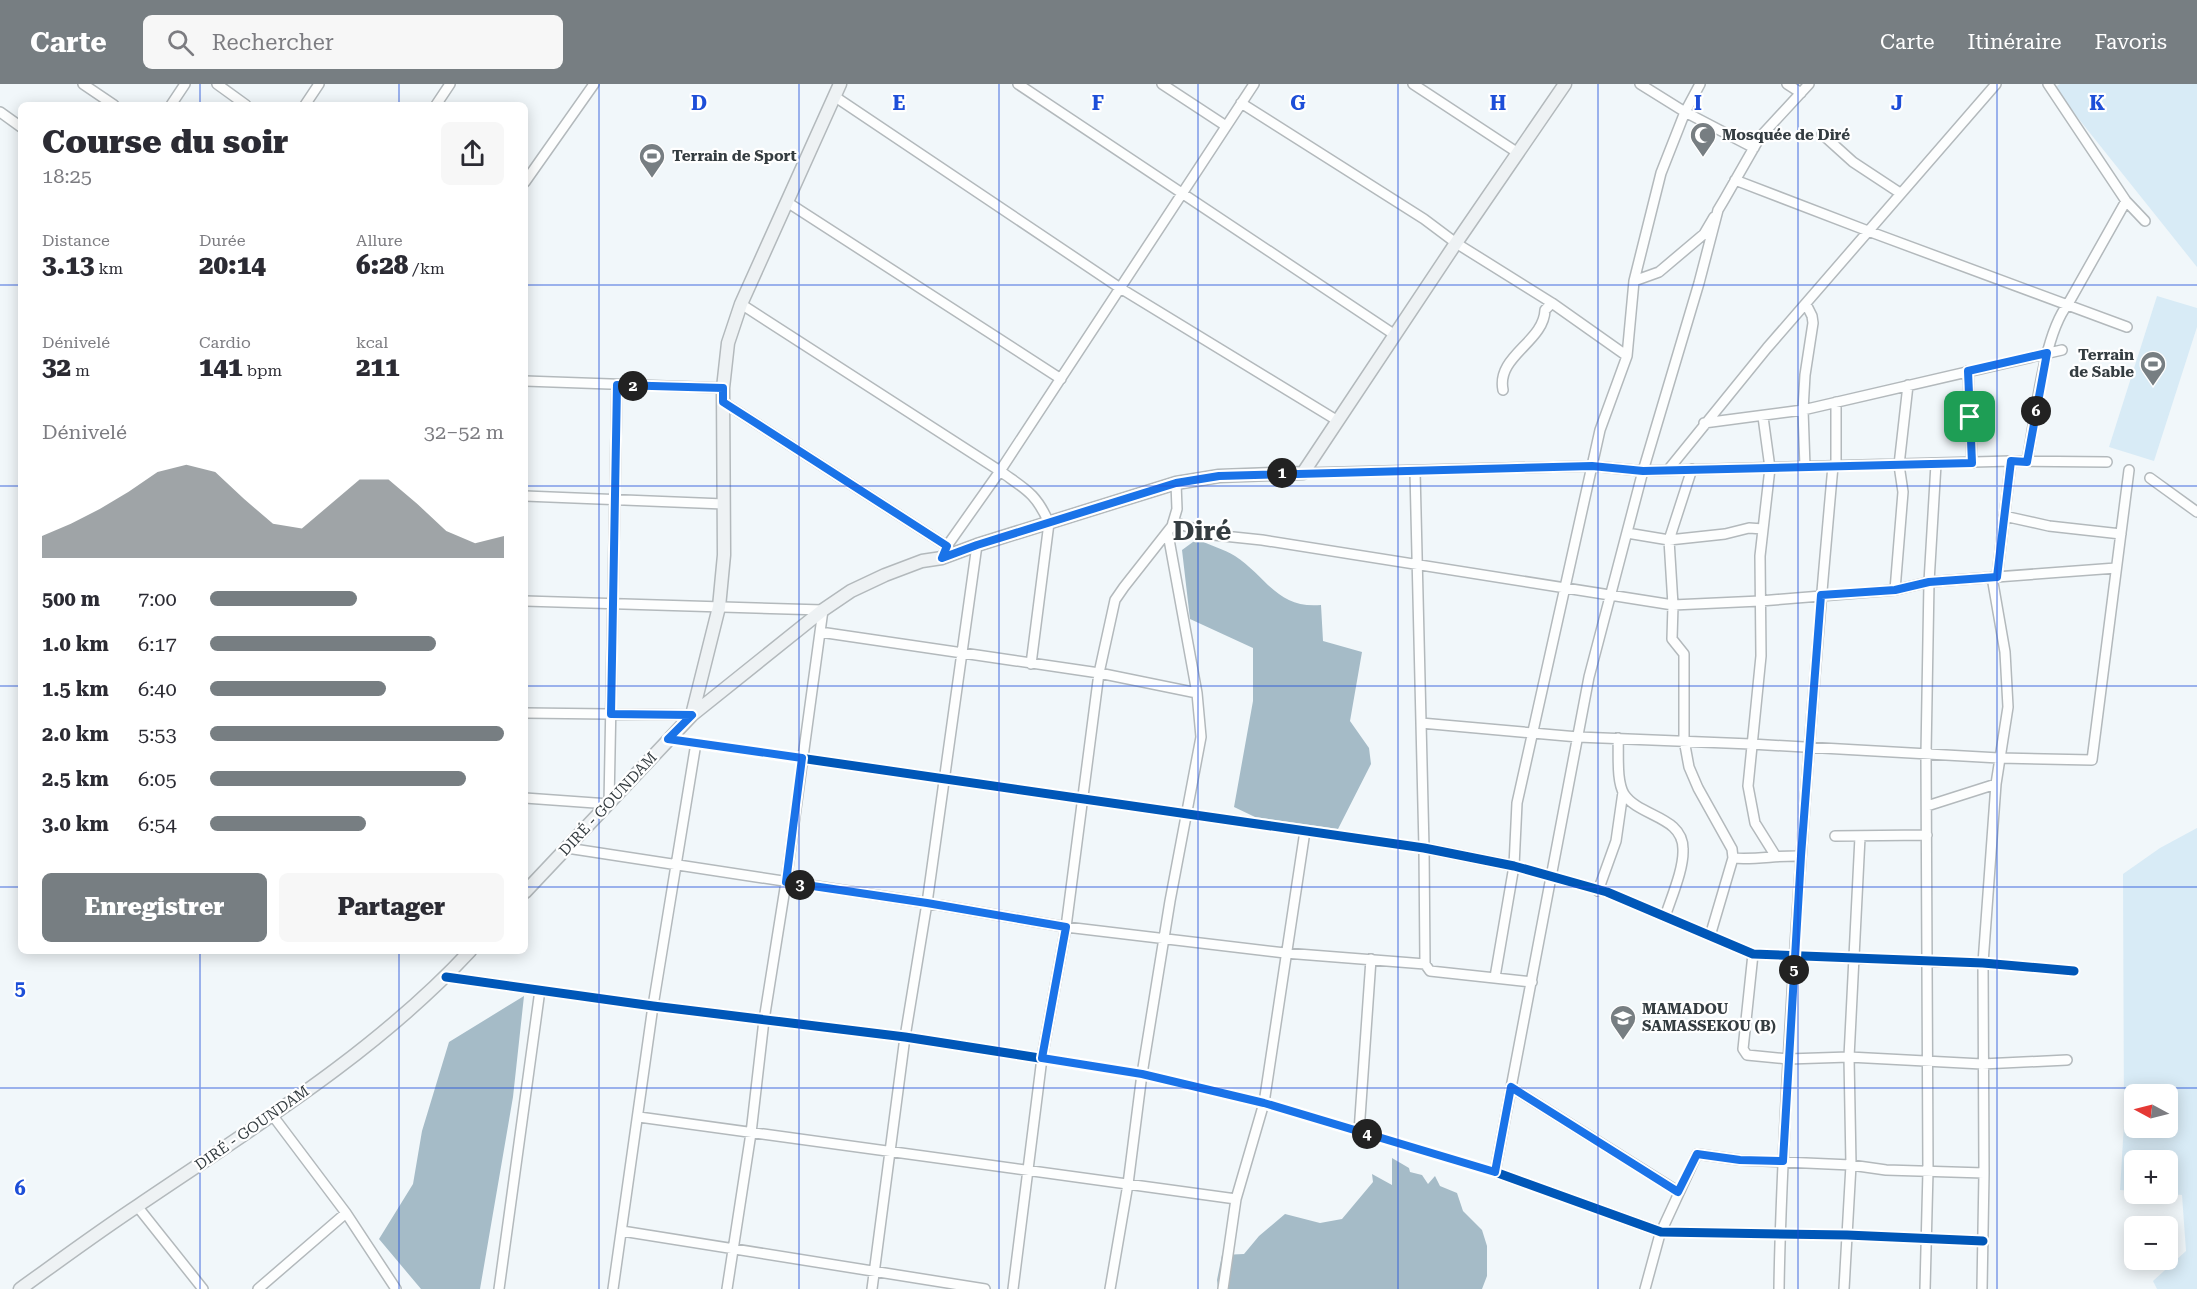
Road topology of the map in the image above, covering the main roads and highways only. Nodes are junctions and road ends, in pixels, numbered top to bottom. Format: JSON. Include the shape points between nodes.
{"nodes":[{"id":1,"x":1565,"y":84,"type":"edge"},
{"id":2,"x":837,"y":90,"type":"edge"},
{"id":3,"x":692,"y":715,"type":"junction"},
{"id":4,"x":528,"y":889,"type":"edge"},
{"id":5,"x":467,"y":954,"type":"edge"},
{"id":6,"x":20,"y":1289,"type":"edge"}],
"edges":[{"from":1,"to":3,"type":"main road","name":"DIRÉ - GOUNDAM","via":[[1303,472],[1219,476],[1176,483],[885,575],[823,610]]},
{"from":2,"to":3,"type":"main road","via":[[741,304],[728,343],[723,388],[724,555],[720,607]]},
{"from":3,"to":4,"type":"main road","name":"DIRÉ - GOUNDAM"},
{"from":5,"to":6,"type":"main road","name":"DIRÉ - GOUNDAM","via":[[360,1050],[273,1116]]}]}
